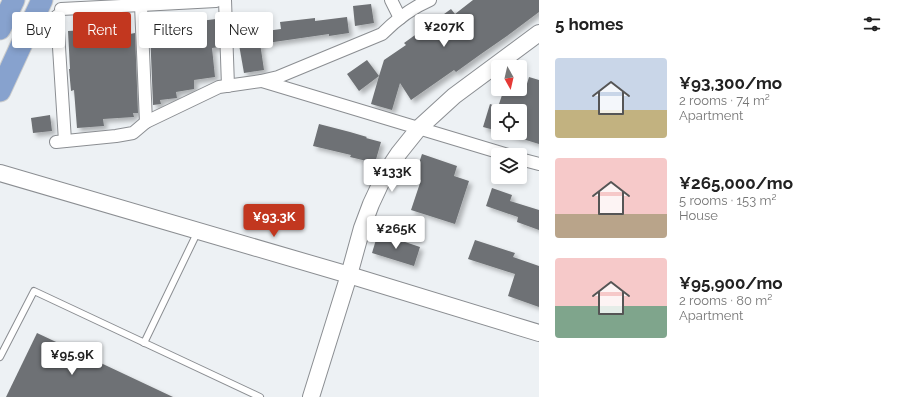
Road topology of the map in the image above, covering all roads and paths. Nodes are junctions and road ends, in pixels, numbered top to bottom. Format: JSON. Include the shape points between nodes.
{"nodes":[{"id":1,"x":14,"y":0,"type":"edge"},
{"id":2,"x":218,"y":0,"type":"edge"},
{"id":3,"x":225,"y":0,"type":"edge"},
{"id":4,"x":391,"y":0,"type":"edge"},
{"id":5,"x":430,"y":0,"type":"edge"},
{"id":6,"x":141,"y":3,"type":"edge"},
{"id":7,"x":61,"y":8,"type":"edge"},
{"id":8,"x":38,"y":9,"type":"edge"},
{"id":9,"x":400,"y":18,"type":"junction"},
{"id":10,"x":0,"y":29,"type":"edge"},
{"id":11,"x":537,"y":37,"type":"edge"},
{"id":12,"x":261,"y":81,"type":"junction"},
{"id":13,"x":228,"y":86,"type":"junction"},
{"id":14,"x":0,"y":91,"type":"edge"},
{"id":15,"x":146,"y":122,"type":"junction"},
{"id":16,"x":418,"y":128,"type":"junction"},
{"id":17,"x":491,"y":150,"type":"edge"},
{"id":18,"x":527,"y":161,"type":"edge"},
{"id":19,"x":539,"y":164,"type":"edge"},
{"id":20,"x":0,"y":173,"type":"edge"},
{"id":21,"x":198,"y":230,"type":"junction"},
{"id":22,"x":350,"y":275,"type":"junction"},
{"id":23,"x":539,"y":333,"type":"edge"},
{"id":24,"x":144,"y":343,"type":"junction"},
{"id":25,"x":0,"y":357,"type":"edge"},
{"id":26,"x":260,"y":397,"type":"edge"},
{"id":27,"x":311,"y":397,"type":"edge"}],
"edges":[{"from":1,"to":10,"type":"highway"},
{"from":2,"to":6,"type":"street"},
{"from":3,"to":13,"type":"street"},
{"from":4,"to":9,"type":"street"},
{"from":5,"to":9,"type":"street"},
{"from":6,"to":7,"type":"street"},
{"from":6,"to":15,"type":"street"},
{"from":7,"to":8,"type":"street"},
{"from":7,"to":15,"type":"street","via":[[61,141],[133,133]]},
{"from":8,"to":14,"type":"highway"},
{"from":9,"to":12,"type":"street","via":[[382,34],[278,77]]},
{"from":11,"to":16,"type":"street","via":[[454,96]]},
{"from":12,"to":13,"type":"street"},
{"from":12,"to":16,"type":"street"},
{"from":13,"to":15,"type":"street","via":[[219,87]]},
{"from":16,"to":17,"type":"street"},
{"from":16,"to":22,"type":"street","via":[[385,174],[371,204]]},
{"from":18,"to":19,"type":"street"},
{"from":20,"to":21,"type":"street"},
{"from":21,"to":22,"type":"street"},
{"from":21,"to":24,"type":"lane"},
{"from":22,"to":23,"type":"street"},
{"from":22,"to":27,"type":"street"},
{"from":24,"to":25,"type":"lane","via":[[34,291]]},
{"from":24,"to":26,"type":"lane"}]}
